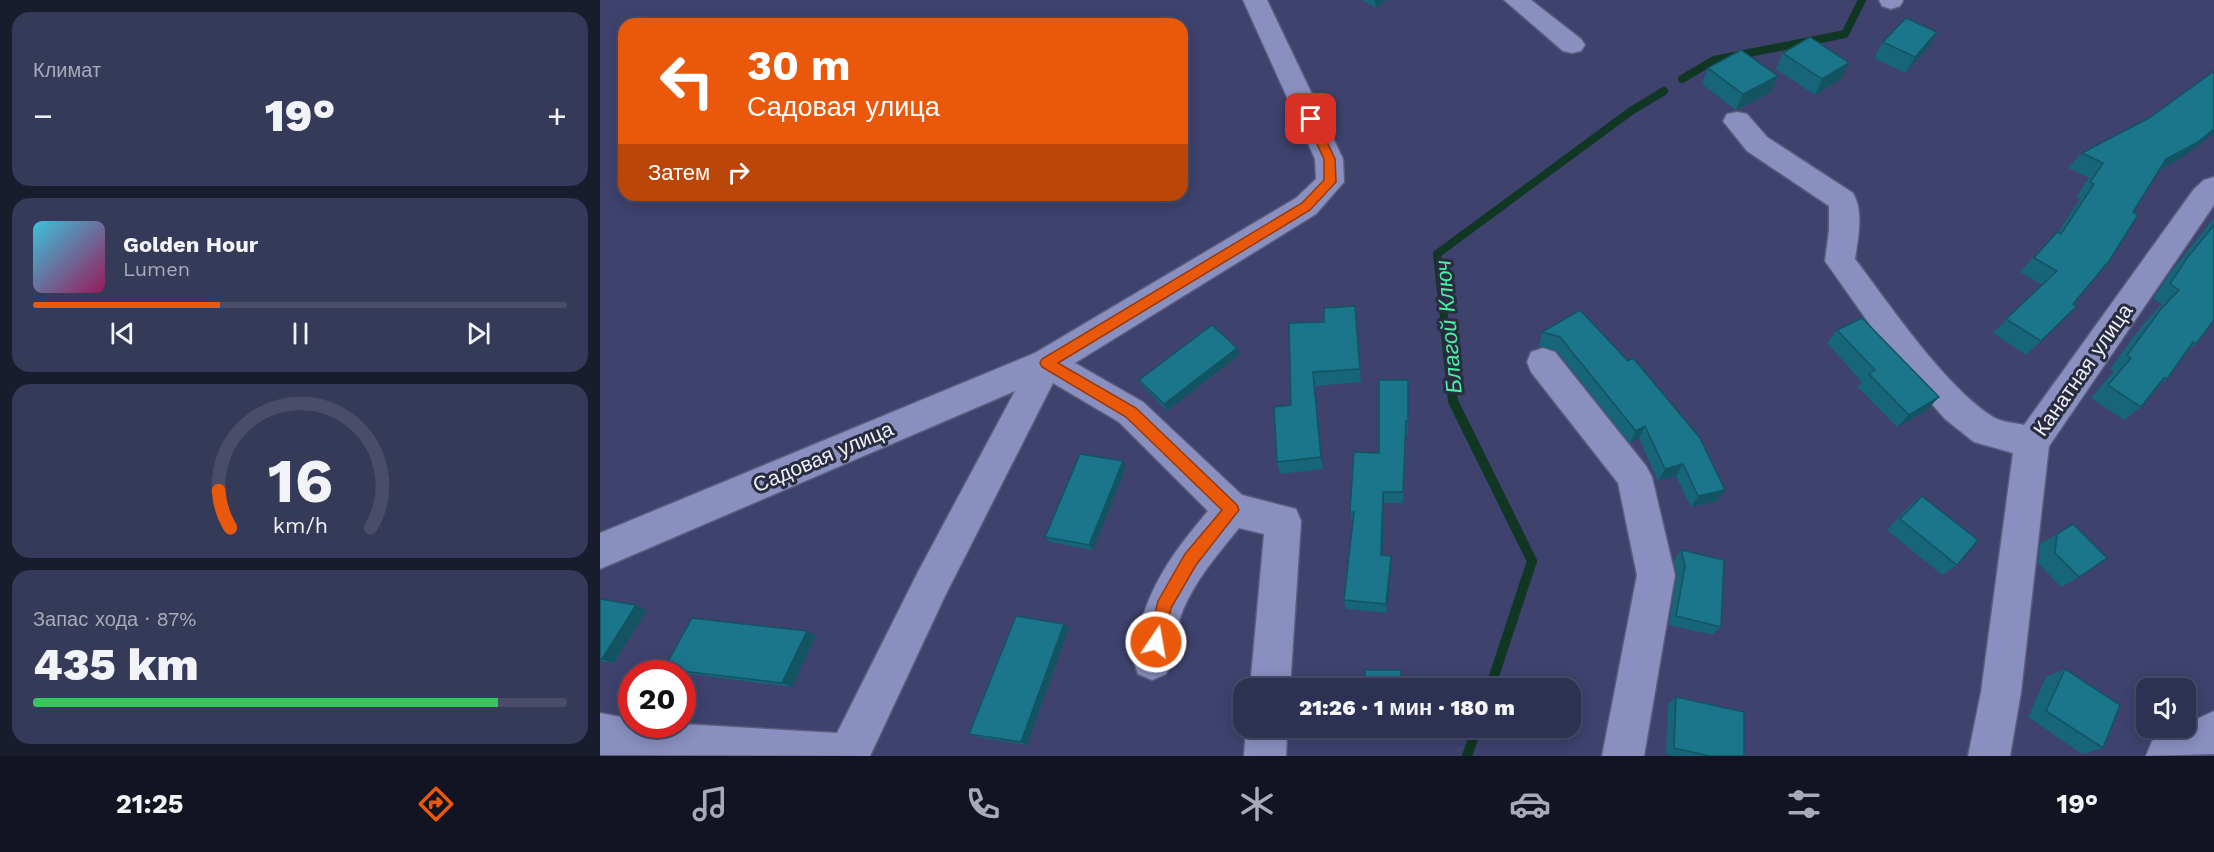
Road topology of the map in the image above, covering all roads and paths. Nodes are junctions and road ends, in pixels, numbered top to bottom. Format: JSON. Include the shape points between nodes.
{"nodes":[{"id":1,"x":1255,"y":0,"type":"edge"},
{"id":2,"x":1516,"y":0,"type":"edge"},
{"id":3,"x":1572,"y":45,"type":"dead end"},
{"id":4,"x":1737,"y":121,"type":"dead end"},
{"id":5,"x":2214,"y":187,"type":"edge"},
{"id":6,"x":1543,"y":362,"type":"dead end"},
{"id":7,"x":1047,"y":363,"type":"junction"},
{"id":8,"x":2032,"y":442,"type":"junction"},
{"id":9,"x":1232,"y":510,"type":"junction"},
{"id":10,"x":600,"y":551,"type":"edge"},
{"id":11,"x":1152,"y":660,"type":"dead end"},
{"id":12,"x":1271,"y":678,"type":"edge"},
{"id":13,"x":2214,"y":732,"type":"edge"},
{"id":14,"x":600,"y":734,"type":"edge"},
{"id":15,"x":1267,"y":738,"type":"edge"},
{"id":16,"x":848,"y":755,"type":"edge"},
{"id":17,"x":1265,"y":756,"type":"edge"},
{"id":18,"x":1623,"y":756,"type":"edge"},
{"id":19,"x":1989,"y":756,"type":"edge"},
{"id":20,"x":2167,"y":756,"type":"edge"}],
"edges":[{"from":1,"to":7,"type":"street","name":"Садовая улица","via":[[1329,159],[1330,182],[1306,206]]},
{"from":2,"to":3,"type":"street"},
{"from":4,"to":8,"type":"street","via":[[1757,144],[1843,201],[1840,261],[1914,360],[1957,409],[1986,431]]},
{"from":5,"to":8,"type":"street","name":"Канатная улица"},
{"from":6,"to":18,"type":"street","via":[[1634,477],[1656,575]]},
{"from":7,"to":9,"type":"street","via":[[1131,412]]},
{"from":7,"to":10,"type":"street","name":"Садовая улица"},
{"from":7,"to":16,"type":"street"},
{"from":8,"to":19,"type":"street","name":"Канатная улица","via":[[2001,692]]},
{"from":9,"to":11,"type":"street","via":[[1190,560],[1164,606]]},
{"from":9,"to":12,"type":"street","via":[[1283,521]]},
{"from":13,"to":20,"type":"street"},
{"from":14,"to":16,"type":"street","via":[[653,743]]},
{"from":15,"to":17,"type":"street"}]}
